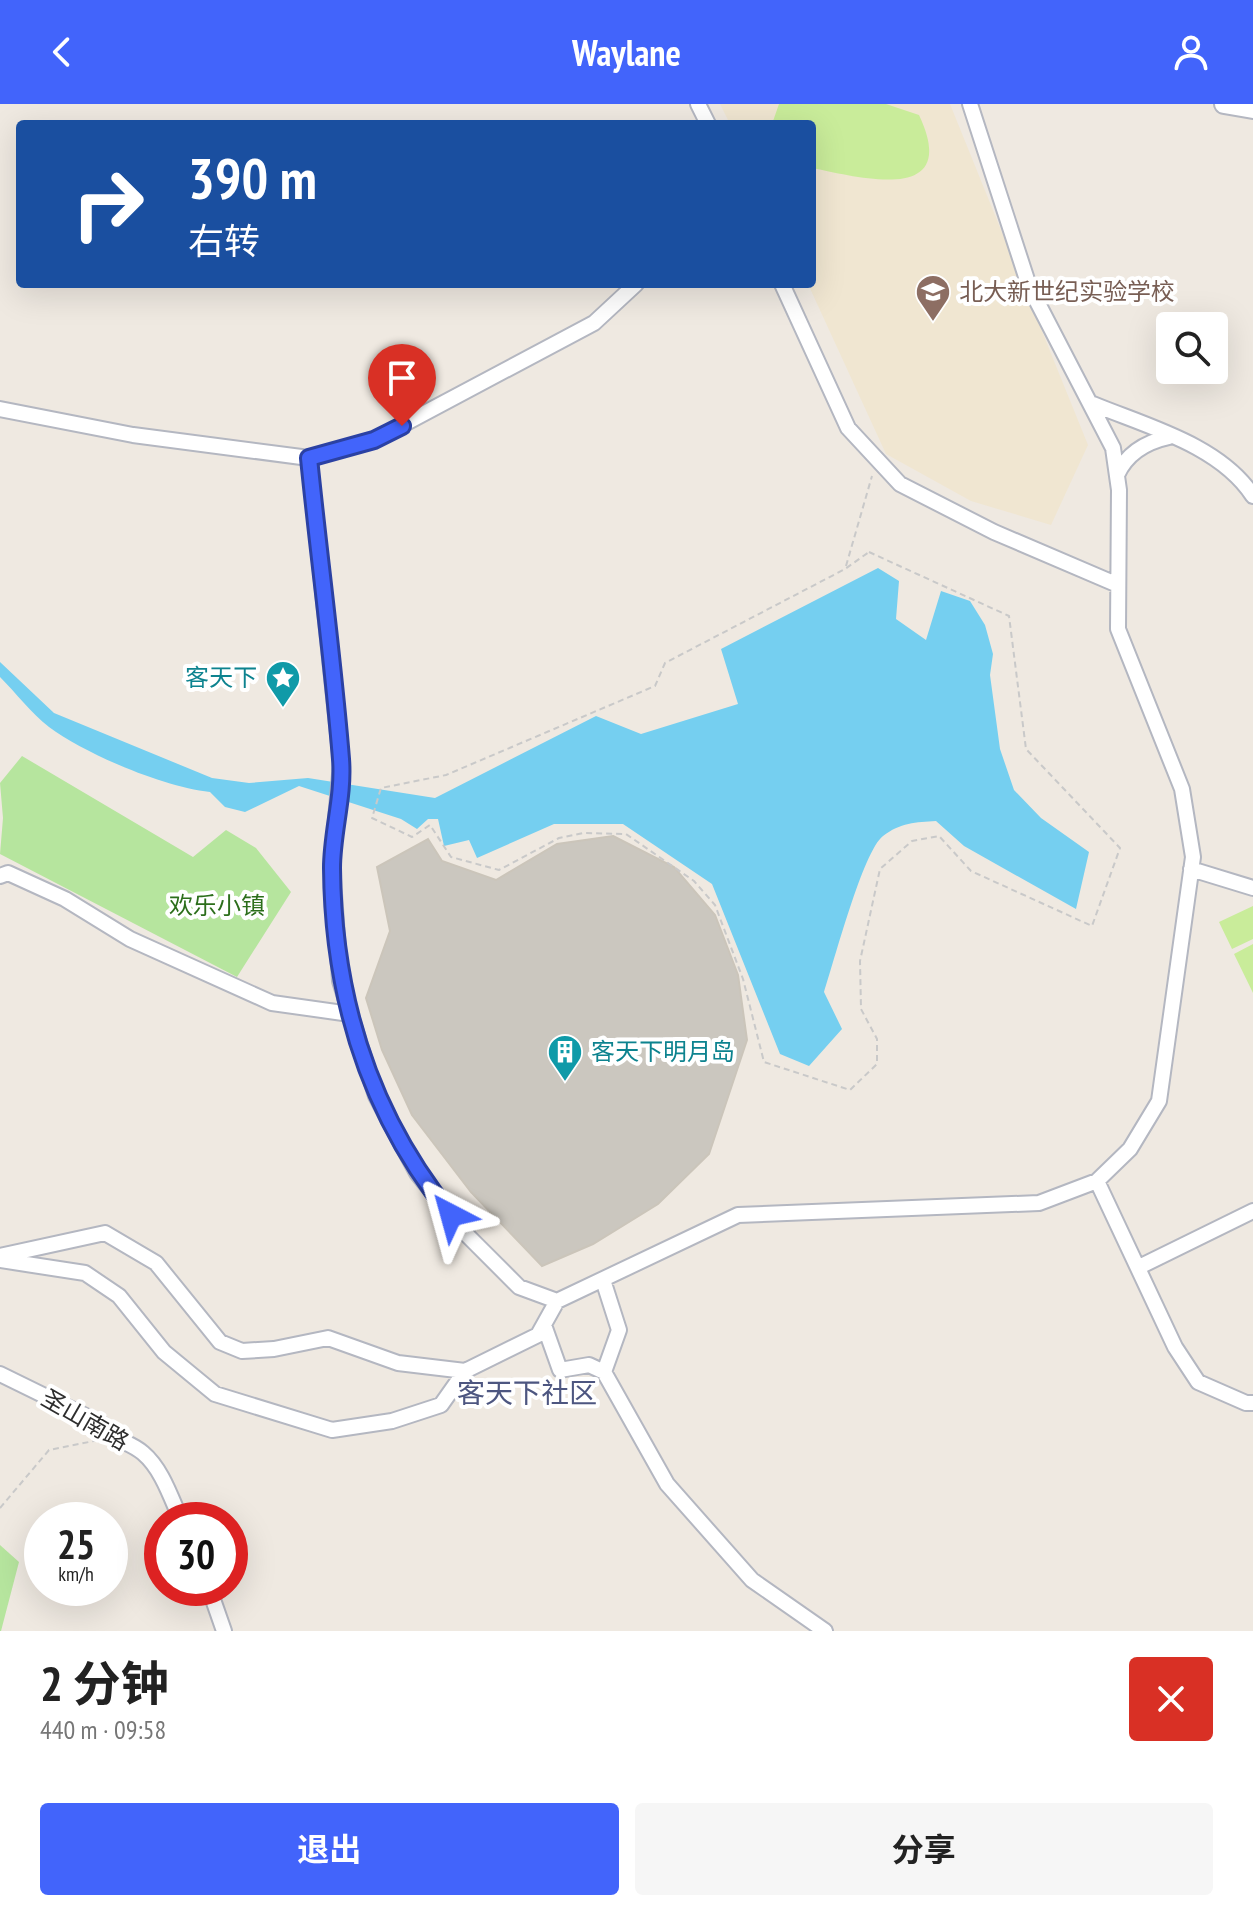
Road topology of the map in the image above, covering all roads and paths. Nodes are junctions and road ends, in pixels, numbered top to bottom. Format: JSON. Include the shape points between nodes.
{"nodes":[{"id":1,"x":970,"y":104,"type":"edge"},
{"id":2,"x":1224,"y":104,"type":"edge"},
{"id":3,"x":1253,"y":109,"type":"edge"},
{"id":4,"x":632,"y":288,"type":"edge"},
{"id":5,"x":784,"y":288,"type":"edge"},
{"id":6,"x":1093,"y":404,"type":"junction"},
{"id":7,"x":0,"y":409,"type":"edge"},
{"id":8,"x":1170,"y":436,"type":"junction"},
{"id":9,"x":309,"y":458,"type":"junction"},
{"id":10,"x":877,"y":459,"type":"junction"},
{"id":11,"x":1117,"y":475,"type":"junction"},
{"id":12,"x":1253,"y":496,"type":"edge"},
{"id":13,"x":845,"y":569,"type":"junction"},
{"id":14,"x":1118,"y":585,"type":"junction"},
{"id":15,"x":1191,"y":869,"type":"junction"},
{"id":16,"x":0,"y":876,"type":"edge"},
{"id":17,"x":1253,"y":888,"type":"edge"},
{"id":18,"x":350,"y":1014,"type":"junction"},
{"id":19,"x":1097,"y":1181,"type":"junction"},
{"id":20,"x":1253,"y":1211,"type":"edge"},
{"id":21,"x":0,"y":1239,"type":"edge"},
{"id":22,"x":1,"y":1257,"type":"edge"},
{"id":23,"x":1139,"y":1267,"type":"junction"},
{"id":24,"x":603,"y":1280,"type":"junction"},
{"id":25,"x":557,"y":1301,"type":"junction"},
{"id":26,"x":544,"y":1325,"type":"junction"},
{"id":27,"x":465,"y":1371,"type":"junction"},
{"id":28,"x":604,"y":1372,"type":"junction"},
{"id":29,"x":0,"y":1374,"type":"edge"},
{"id":30,"x":1253,"y":1403,"type":"edge"},
{"id":31,"x":112,"y":1438,"type":"junction"},
{"id":32,"x":173,"y":1502,"type":"edge"},
{"id":33,"x":0,"y":1508,"type":"edge"},
{"id":34,"x":215,"y":1606,"type":"edge"},
{"id":35,"x":224,"y":1631,"type":"edge"},
{"id":36,"x":825,"y":1631,"type":"edge"}],
"edges":[{"from":1,"to":6,"type":"street","via":[[1029,286]]},
{"from":2,"to":3,"type":"street"},
{"from":4,"to":9,"type":"street","via":[[594,323],[388,433]]},
{"from":5,"to":10,"type":"street","via":[[848,428]]},
{"from":6,"to":8,"type":"street"},
{"from":6,"to":11,"type":"street","via":[[1113,448]]},
{"from":7,"to":9,"type":"street","via":[[133,435]]},
{"from":8,"to":11,"type":"street","via":[[1136,451]]},
{"from":8,"to":12,"type":"street","via":[[1232,471]]},
{"from":9,"to":18,"type":"street","via":[[341,763],[332,864],[335,942]]},
{"from":10,"to":13,"type":"path"},
{"from":10,"to":14,"type":"street","via":[[900,484],[994,532]]},
{"from":11,"to":14,"type":"street"},
{"from":13,"to":13,"type":"path","via":[[665,663],[655,686],[446,775],[381,788],[372,818],[412,837],[430,825],[451,857],[499,870],[559,838],[626,834],[694,881],[715,905],[743,979],[764,1062],[850,1090],[877,1064],[877,1039],[861,1009],[860,961],[880,869],[912,841],[939,836],[971,871],[1092,926],[1120,848],[1026,749],[1009,616],[869,552]]},
{"from":14,"to":15,"type":"street","via":[[1118,629],[1182,789]]},
{"from":15,"to":17,"type":"street"},
{"from":15,"to":19,"type":"street","via":[[1159,1101],[1130,1149]]},
{"from":16,"to":18,"type":"street","via":[[8,873],[65,899],[130,939],[272,1003]]},
{"from":18,"to":25,"type":"street","via":[[376,1096],[417,1173],[468,1236],[519,1287]]},
{"from":19,"to":23,"type":"street"},
{"from":19,"to":24,"type":"street","via":[[1039,1203],[738,1215]]},
{"from":20,"to":23,"type":"street"},
{"from":21,"to":22,"type":"street"},
{"from":22,"to":27,"type":"street","via":[[105,1233],[156,1263],[220,1342],[242,1351],[328,1338],[398,1363]]},
{"from":22,"to":27,"type":"street","via":[[85,1273],[119,1296],[164,1352],[215,1394],[332,1430],[392,1421],[441,1405]]},
{"from":23,"to":30,"type":"street","via":[[1175,1347],[1198,1382]]},
{"from":24,"to":25,"type":"street"},
{"from":24,"to":28,"type":"street","via":[[619,1330]]},
{"from":25,"to":26,"type":"street"},
{"from":26,"to":27,"type":"street","via":[[538,1335]]},
{"from":26,"to":28,"type":"street","via":[[560,1370],[589,1365]]},
{"from":28,"to":36,"type":"street","via":[[667,1484],[752,1580]]},
{"from":29,"to":31,"type":"street","name":"圣山南路","via":[[102,1424]]},
{"from":31,"to":32,"type":"street","name":"圣山南路","via":[[143,1452]]},
{"from":31,"to":33,"type":"path","via":[[49,1450]]},
{"from":34,"to":35,"type":"street"}]}
